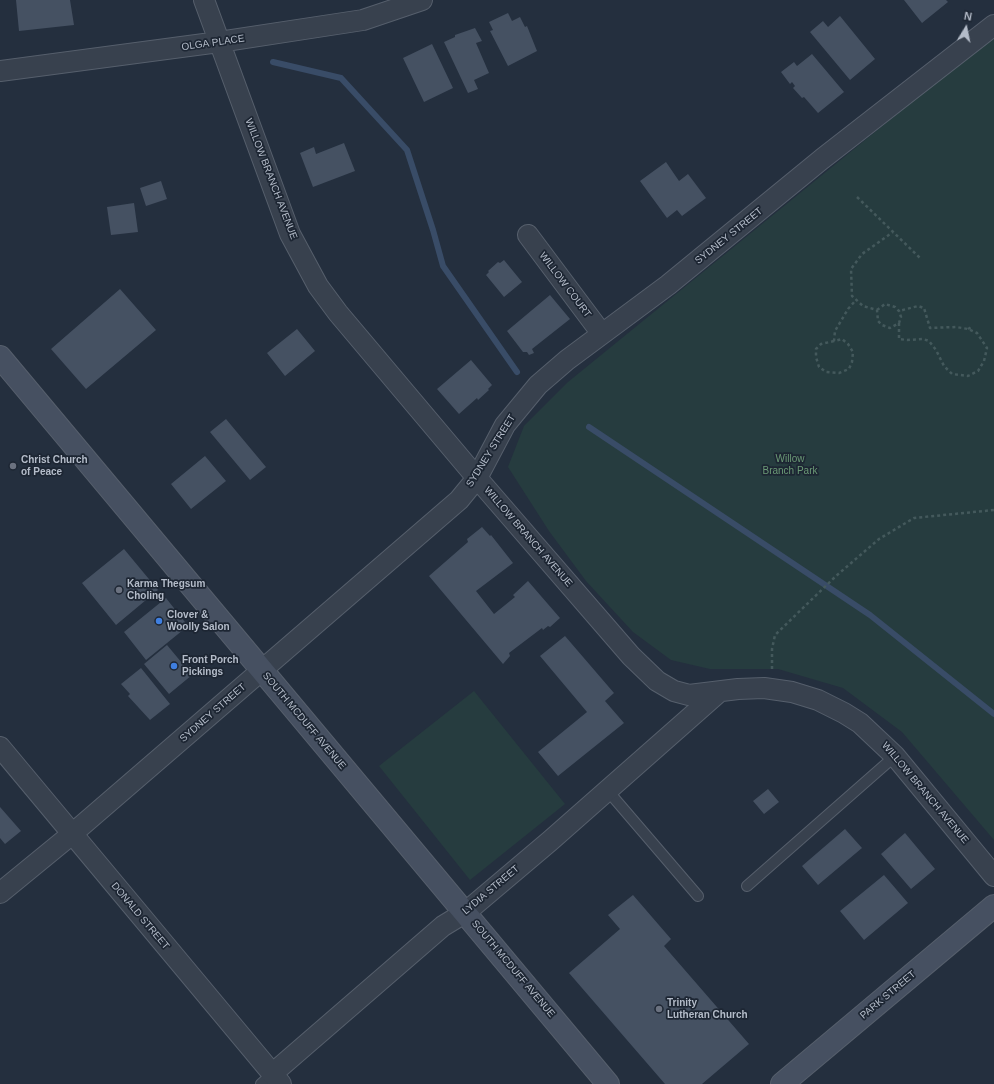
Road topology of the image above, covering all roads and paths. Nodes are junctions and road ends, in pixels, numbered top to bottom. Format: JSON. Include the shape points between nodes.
{"nodes":[{"id":1,"x":204,"y":0,"type":"edge"},
{"id":2,"x":422,"y":0,"type":"edge"},
{"id":3,"x":994,"y":25,"type":"edge"},
{"id":4,"x":219,"y":42,"type":"junction"},
{"id":5,"x":0,"y":71,"type":"edge"},
{"id":6,"x":857,"y":198,"type":"dead end"},
{"id":7,"x":893,"y":232,"type":"junction"},
{"id":8,"x":528,"y":235,"type":"dead end"},
{"id":9,"x":920,"y":258,"type":"dead end"},
{"id":10,"x":856,"y":300,"type":"junction"},
{"id":11,"x":877,"y":310,"type":"junction"},
{"id":12,"x":899,"y":311,"type":"junction"},
{"id":13,"x":899,"y":323,"type":"junction"},
{"id":14,"x":973,"y":326,"type":"dead end"},
{"id":15,"x":968,"y":329,"type":"junction"},
{"id":16,"x":602,"y":334,"type":"junction"},
{"id":17,"x":834,"y":341,"type":"junction"},
{"id":18,"x":1,"y":362,"type":"edge"},
{"id":19,"x":476,"y":478,"type":"junction"},
{"id":20,"x":994,"y":510,"type":"edge"},
{"id":21,"x":772,"y":665,"type":"dead end"},
{"id":22,"x":262,"y":671,"type":"junction"},
{"id":23,"x":719,"y":692,"type":"junction"},
{"id":24,"x":0,"y":747,"type":"edge"},
{"id":25,"x":895,"y":756,"type":"junction"},
{"id":26,"x":608,"y":791,"type":"junction"},
{"id":27,"x":72,"y":834,"type":"junction"},
{"id":28,"x":994,"y":876,"type":"edge"},
{"id":29,"x":747,"y":886,"type":"dead end"},
{"id":30,"x":0,"y":893,"type":"edge"},
{"id":31,"x":698,"y":896,"type":"dead end"},
{"id":32,"x":994,"y":906,"type":"edge"},
{"id":33,"x":466,"y":912,"type":"junction"},
{"id":34,"x":271,"y":1081,"type":"edge"},
{"id":35,"x":608,"y":1084,"type":"edge"},
{"id":36,"x":782,"y":1084,"type":"edge"}],
"edges":[{"from":1,"to":4,"type":"street","name":"WILLOW BRANCH AVENUE"},
{"from":2,"to":4,"type":"street","name":"OLGA PLACE","via":[[363,20]]},
{"from":3,"to":16,"type":"street","name":"SYDNEY STREET","via":[[822,159],[668,286]]},
{"from":4,"to":5,"type":"street","name":"OLGA PLACE"},
{"from":4,"to":19,"type":"street","name":"WILLOW BRANCH AVENUE","via":[[290,234],[318,286]]},
{"from":6,"to":7,"type":"path"},
{"from":7,"to":9,"type":"path"},
{"from":7,"to":10,"type":"path","via":[[862,254],[851,269],[852,296]]},
{"from":8,"to":16,"type":"street","name":"WILLOW COURT"},
{"from":10,"to":11,"type":"path","via":[[863,306]]},
{"from":10,"to":17,"type":"path","via":[[835,331]]},
{"from":11,"to":12,"type":"path","via":[[885,304]]},
{"from":11,"to":13,"type":"path","via":[[878,321],[882,326],[890,328]]},
{"from":12,"to":13,"type":"path"},
{"from":12,"to":15,"type":"path","via":[[918,306],[924,308],[930,328]]},
{"from":13,"to":15,"type":"path","via":[[899,339],[929,341],[952,374],[968,376],[978,371],[987,348],[977,333]]},
{"from":14,"to":15,"type":"path"},
{"from":16,"to":19,"type":"street","name":"SYDNEY STREET","via":[[567,360],[521,405],[505,425]]},
{"from":17,"to":17,"type":"path","via":[[842,339],[853,352],[849,369],[839,373],[826,372],[819,367],[816,357],[816,349],[821,344]]},
{"from":18,"to":22,"type":"main road","name":"SOUTH MCDUFF AVENUE"},
{"from":19,"to":22,"type":"street","name":"SYDNEY STREET","via":[[459,500]]},
{"from":19,"to":23,"type":"street","name":"WILLOW BRANCH AVENUE","via":[[630,656],[657,681],[674,691],[689,695]]},
{"from":20,"to":21,"type":"path","via":[[914,518],[879,539],[775,635]]},
{"from":22,"to":27,"type":"street","name":"SYDNEY STREET"},
{"from":22,"to":33,"type":"main road","name":"SOUTH MCDUFF AVENUE"},
{"from":23,"to":25,"type":"street","name":"WILLOW BRANCH AVENUE","via":[[764,688],[792,692],[818,700],[860,723]]},
{"from":23,"to":26,"type":"street","name":"LYDIA STREET"},
{"from":24,"to":27,"type":"street","name":"DONALD STREET"},
{"from":25,"to":28,"type":"street","name":"WILLOW BRANCH AVENUE"},
{"from":25,"to":29,"type":"lane"},
{"from":26,"to":31,"type":"lane"},
{"from":26,"to":33,"type":"street","name":"LYDIA STREET"},
{"from":27,"to":30,"type":"street","name":"SYDNEY STREET"},
{"from":27,"to":34,"type":"street","name":"DONALD STREET"},
{"from":32,"to":36,"type":"main road","name":"PARK STREET"},
{"from":33,"to":34,"type":"street","name":"LYDIA STREET","via":[[443,926]]},
{"from":33,"to":35,"type":"main road","name":"SOUTH MCDUFF AVENUE"}]}
